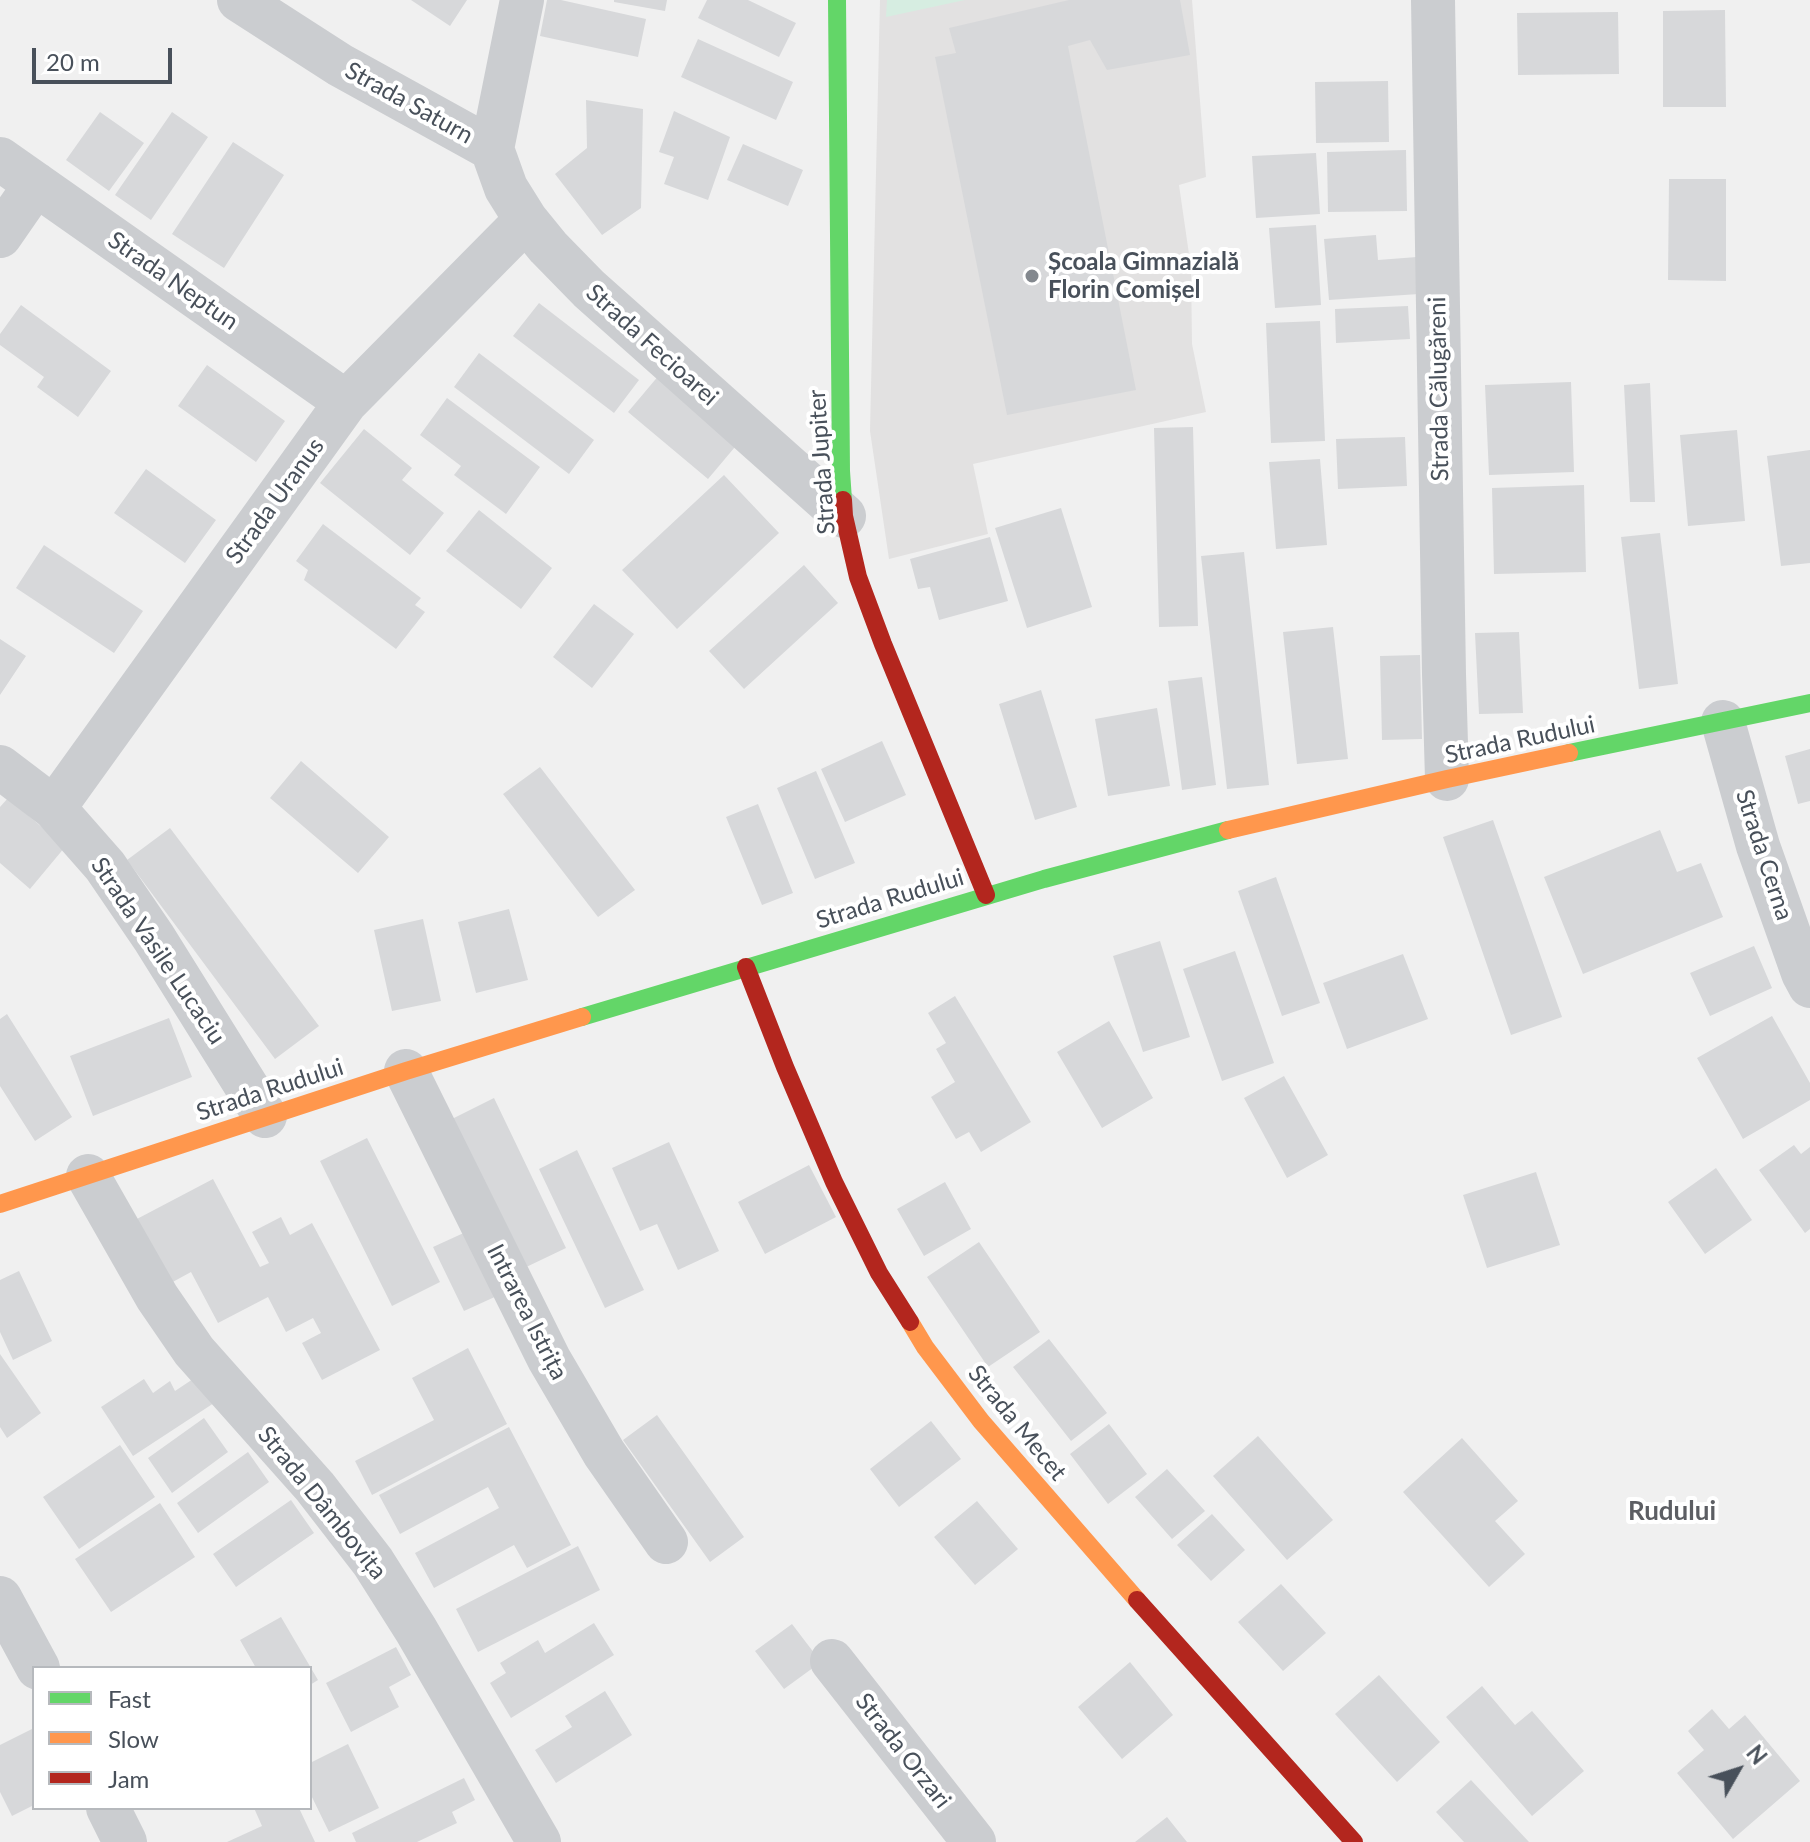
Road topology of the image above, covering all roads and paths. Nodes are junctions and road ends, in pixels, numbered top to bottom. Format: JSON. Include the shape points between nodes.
{"nodes":[{"id":1,"x":239,"y":0,"type":"edge"},
{"id":2,"x":522,"y":0,"type":"edge"},
{"id":3,"x":837,"y":0,"type":"edge"},
{"id":4,"x":1433,"y":0,"type":"edge"},
{"id":5,"x":492,"y":149,"type":"junction"},
{"id":6,"x":0,"y":159,"type":"edge"},
{"id":7,"x":36,"y":184,"type":"junction"},
{"id":8,"x":526,"y":220,"type":"junction"},
{"id":9,"x":0,"y":236,"type":"edge"},
{"id":10,"x":346,"y":402,"type":"junction"},
{"id":11,"x":844,"y":516,"type":"junction"},
{"id":12,"x":1810,"y":703,"type":"edge"},
{"id":13,"x":1723,"y":722,"type":"junction"},
{"id":14,"x":0,"y":767,"type":"edge"},
{"id":15,"x":1447,"y":779,"type":"junction"},
{"id":16,"x":54,"y":808,"type":"junction"},
{"id":17,"x":986,"y":895,"type":"junction"},
{"id":18,"x":746,"y":967,"type":"junction"},
{"id":19,"x":1810,"y":986,"type":"edge"},
{"id":20,"x":406,"y":1071,"type":"junction"},
{"id":21,"x":265,"y":1116,"type":"junction"},
{"id":22,"x":88,"y":1176,"type":"junction"},
{"id":23,"x":0,"y":1204,"type":"edge"},
{"id":24,"x":666,"y":1542,"type":"dead end"},
{"id":25,"x":0,"y":1598,"type":"edge"},
{"id":26,"x":832,"y":1661,"type":"dead end"},
{"id":27,"x":37,"y":1666,"type":"edge"},
{"id":28,"x":109,"y":1810,"type":"edge"},
{"id":29,"x":125,"y":1842,"type":"edge"},
{"id":30,"x":539,"y":1842,"type":"edge"},
{"id":31,"x":974,"y":1842,"type":"edge"},
{"id":32,"x":1354,"y":1842,"type":"edge"}],
"edges":[{"from":1,"to":5,"type":"street","name":"Strada Saturn","via":[[340,65]]},
{"from":2,"to":5,"type":"street","name":"Strada Saturn"},
{"from":3,"to":11,"type":"street","name":"Strada Jupiter"},
{"from":4,"to":15,"type":"street","name":"Strada Călugăreni"},
{"from":5,"to":8,"type":"street","name":"Strada Fecioarei","via":[[506,188]]},
{"from":6,"to":7,"type":"street","name":"Strada Neptun"},
{"from":7,"to":9,"type":"street"},
{"from":7,"to":10,"type":"street","name":"Strada Neptun"},
{"from":8,"to":10,"type":"street","name":"Strada Uranus"},
{"from":8,"to":11,"type":"street","name":"Strada Fecioarei","via":[[589,289]]},
{"from":10,"to":16,"type":"street","name":"Strada Uranus"},
{"from":11,"to":17,"type":"street","name":"Strada Jupiter","via":[[878,631]]},
{"from":12,"to":13,"type":"street","name":"Strada Rudului"},
{"from":13,"to":15,"type":"street","name":"Strada Rudului"},
{"from":13,"to":19,"type":"street","name":"Strada Cerna","via":[[1758,846]]},
{"from":14,"to":16,"type":"street","name":"Strada Vasile Lucaciu"},
{"from":15,"to":17,"type":"street","name":"Strada Rudului","via":[[1203,836]]},
{"from":16,"to":21,"type":"street","name":"Strada Vasile Lucaciu","via":[[105,866]]},
{"from":17,"to":18,"type":"street","name":"Strada Rudului"},
{"from":18,"to":20,"type":"street","name":"Strada Rudului"},
{"from":18,"to":32,"type":"street","name":"Strada Mecet","via":[[834,1182],[879,1273],[925,1347],[1069,1524]]},
{"from":20,"to":21,"type":"street","name":"Strada Rudului"},
{"from":20,"to":24,"type":"street","name":"Intrarea Istrița","via":[[549,1359],[604,1453]]},
{"from":21,"to":22,"type":"street","name":"Strada Rudului"},
{"from":22,"to":23,"type":"street","name":"Strada Rudului"},
{"from":22,"to":30,"type":"street","name":"Strada Dâmbovița","via":[[194,1351],[315,1487],[373,1562]]},
{"from":25,"to":27,"type":"street"},
{"from":26,"to":31,"type":"street","name":"Strada Orzari"},
{"from":28,"to":29,"type":"street"}]}
